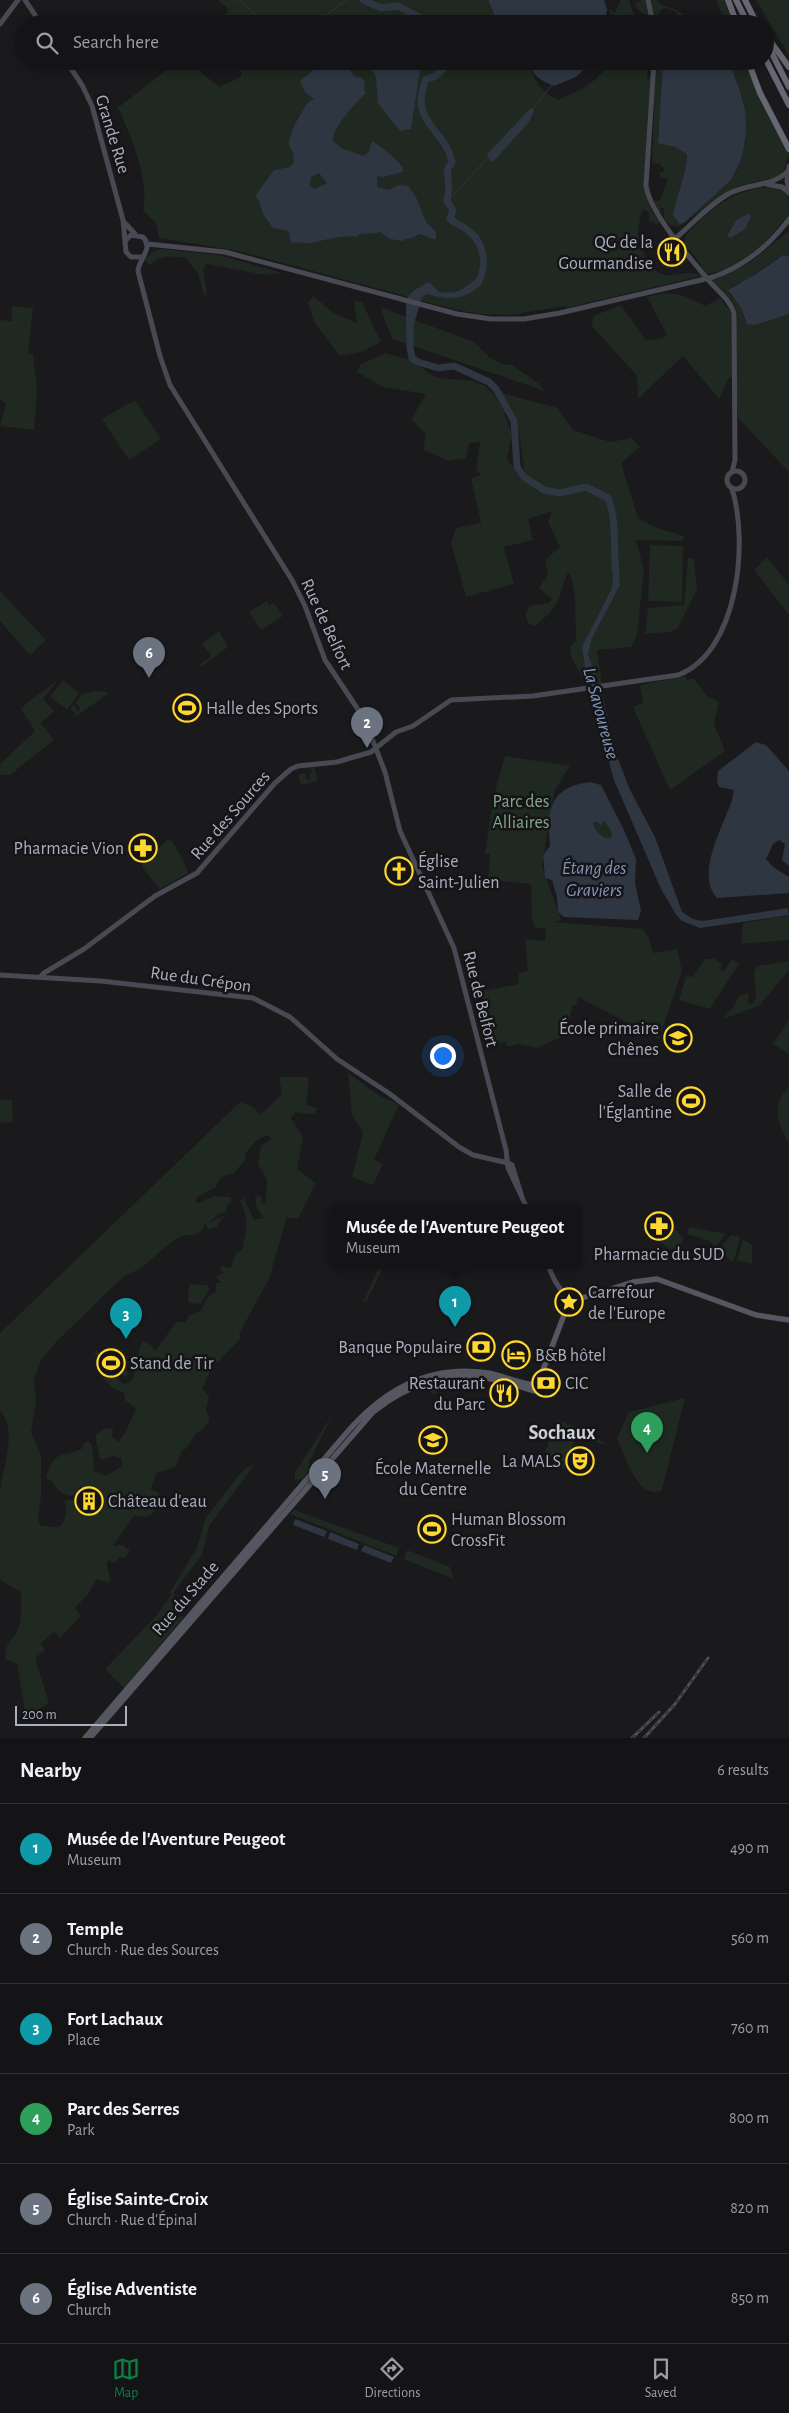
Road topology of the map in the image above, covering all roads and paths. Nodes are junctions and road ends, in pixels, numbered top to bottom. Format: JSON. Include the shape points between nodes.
{"nodes":[{"id":1,"x":18,"y":0,"type":"edge"},
{"id":2,"x":25,"y":0,"type":"edge"},
{"id":3,"x":648,"y":0,"type":"edge"},
{"id":4,"x":728,"y":0,"type":"edge"},
{"id":5,"x":736,"y":0,"type":"edge"},
{"id":6,"x":745,"y":0,"type":"edge"},
{"id":7,"x":35,"y":15,"type":"edge"},
{"id":8,"x":651,"y":15,"type":"edge"},
{"id":9,"x":734,"y":15,"type":"edge"},
{"id":10,"x":744,"y":15,"type":"edge"},
{"id":11,"x":752,"y":15,"type":"edge"},
{"id":12,"x":0,"y":24,"type":"edge"},
{"id":13,"x":774,"y":46,"type":"edge"},
{"id":14,"x":774,"y":57,"type":"edge"},
{"id":15,"x":789,"y":67,"type":"edge"},
{"id":16,"x":72,"y":70,"type":"edge"},
{"id":17,"x":654,"y":70,"type":"edge"},
{"id":18,"x":751,"y":70,"type":"edge"},
{"id":19,"x":771,"y":70,"type":"edge"},
{"id":20,"x":789,"y":86,"type":"edge"},
{"id":21,"x":789,"y":105,"type":"edge"},
{"id":22,"x":789,"y":149,"type":"edge"},
{"id":23,"x":788,"y":168,"type":"edge"},
{"id":24,"x":766,"y":184,"type":"junction"},
{"id":25,"x":789,"y":193,"type":"edge"},
{"id":26,"x":789,"y":219,"type":"edge"},
{"id":27,"x":123,"y":220,"type":"junction"},
{"id":28,"x":789,"y":226,"type":"edge"},
{"id":29,"x":136,"y":234,"type":"junction"},
{"id":30,"x":676,"y":238,"type":"junction"},
{"id":31,"x":773,"y":238,"type":"junction"},
{"id":32,"x":125,"y":241,"type":"junction"},
{"id":33,"x":148,"y":244,"type":"junction"},
{"id":34,"x":142,"y":257,"type":"junction"},
{"id":35,"x":131,"y":258,"type":"junction"},
{"id":36,"x":140,"y":284,"type":"junction"},
{"id":37,"x":735,"y":460,"type":"junction"},
{"id":38,"x":732,"y":472,"type":"junction"},
{"id":39,"x":740,"y":472,"type":"junction"},
{"id":40,"x":732,"y":489,"type":"junction"},
{"id":41,"x":739,"y":489,"type":"junction"},
{"id":42,"x":736,"y":501,"type":"junction"},
{"id":43,"x":377,"y":750,"type":"junction"},
{"id":44,"x":0,"y":975,"type":"edge"},
{"id":45,"x":40,"y":977,"type":"junction"},
{"id":46,"x":508,"y":1162,"type":"junction"},
{"id":47,"x":525,"y":1204,"type":"edge"},
{"id":48,"x":549,"y":1269,"type":"edge"},
{"id":49,"x":569,"y":1302,"type":"junction"},
{"id":50,"x":789,"y":1320,"type":"edge"},
{"id":51,"x":537,"y":1385,"type":"junction"},
{"id":52,"x":96,"y":1728,"type":"junction"},
{"id":53,"x":85,"y":1738,"type":"edge"},
{"id":54,"x":90,"y":1738,"type":"edge"}],
"edges":[{"from":1,"to":12,"type":"street"},
{"from":2,"to":7,"type":"street"},
{"from":3,"to":8,"type":"street"},
{"from":4,"to":9,"type":"highway"},
{"from":5,"to":10,"type":"highway"},
{"from":6,"to":11,"type":"highway"},
{"from":13,"to":15,"type":"highway"},
{"from":14,"to":20,"type":"highway"},
{"from":16,"to":27,"type":"street","name":"Grande Rue","via":[[88,95]]},
{"from":17,"to":30,"type":"street","via":[[647,192],[654,210]]},
{"from":18,"to":22,"type":"highway"},
{"from":19,"to":21,"type":"highway"},
{"from":23,"to":24,"type":"street","via":[[782,178]]},
{"from":23,"to":25,"type":"street"},
{"from":24,"to":25,"type":"street","via":[[782,187]]},
{"from":24,"to":30,"type":"street","via":[[744,187],[731,193]]},
{"from":26,"to":31,"type":"street"},
{"from":27,"to":29,"type":"street","name":"Grande Rue"},
{"from":27,"to":32,"type":"street","name":"Grande Rue"},
{"from":28,"to":31,"type":"street"},
{"from":29,"to":32,"type":"street"},
{"from":29,"to":33,"type":"street"},
{"from":30,"to":37,"type":"street","via":[[728,301],[734,313]]},
{"from":31,"to":33,"type":"street","bridge":true,"via":[[746,261],[713,277],[560,313],[491,320],[427,307],[225,252]]},
{"from":32,"to":35,"type":"street","via":[[124,249]]},
{"from":33,"to":34,"type":"street"},
{"from":34,"to":35,"type":"street"},
{"from":34,"to":36,"type":"street","via":[[138,271]]},
{"from":35,"to":36,"type":"street"},
{"from":36,"to":43,"type":"street","name":"Rue de Belfort","via":[[170,385],[292,580],[325,660],[361,714]]},
{"from":37,"to":38,"type":"street"},
{"from":37,"to":39,"type":"street"},
{"from":38,"to":39,"type":"street"},
{"from":38,"to":40,"type":"street","via":[[727,480]]},
{"from":39,"to":41,"type":"street","via":[[745,480]]},
{"from":40,"to":41,"type":"street"},
{"from":40,"to":42,"type":"street"},
{"from":41,"to":42,"type":"street"},
{"from":42,"to":43,"type":"street","via":[[737,583],[724,624],[706,657],[694,668],[678,674],[588,688],[512,698],[451,700],[413,726],[396,732]]},
{"from":43,"to":45,"type":"street","name":"Rue des Sources","via":[[354,758],[290,769],[197,873],[155,896]]},
{"from":43,"to":46,"type":"street","name":"Rue de Belfort","via":[[400,830],[454,948]]},
{"from":44,"to":45,"type":"street","name":"Rue du Crépon"},
{"from":45,"to":46,"type":"street","name":"Rue du Crépon","via":[[160,986],[252,998],[290,1017],[338,1059],[398,1099],[464,1150]]},
{"from":46,"to":47,"type":"street","name":"Rue de Belfort","via":[[509,1172]]},
{"from":48,"to":49,"type":"street"},
{"from":49,"to":50,"type":"main road","via":[[634,1282],[656,1280],[756,1315]]},
{"from":49,"to":51,"type":"main road"},
{"from":51,"to":52,"type":"main road","name":"Rue du Stade","via":[[490,1374],[459,1371],[402,1386],[369,1409]]},
{"from":51,"to":52,"type":"main road","name":"Rue du Stade","via":[[535,1391],[497,1380],[447,1377],[414,1386],[386,1402],[365,1420]]},
{"from":52,"to":53,"type":"main road"},
{"from":52,"to":54,"type":"main road"}]}
